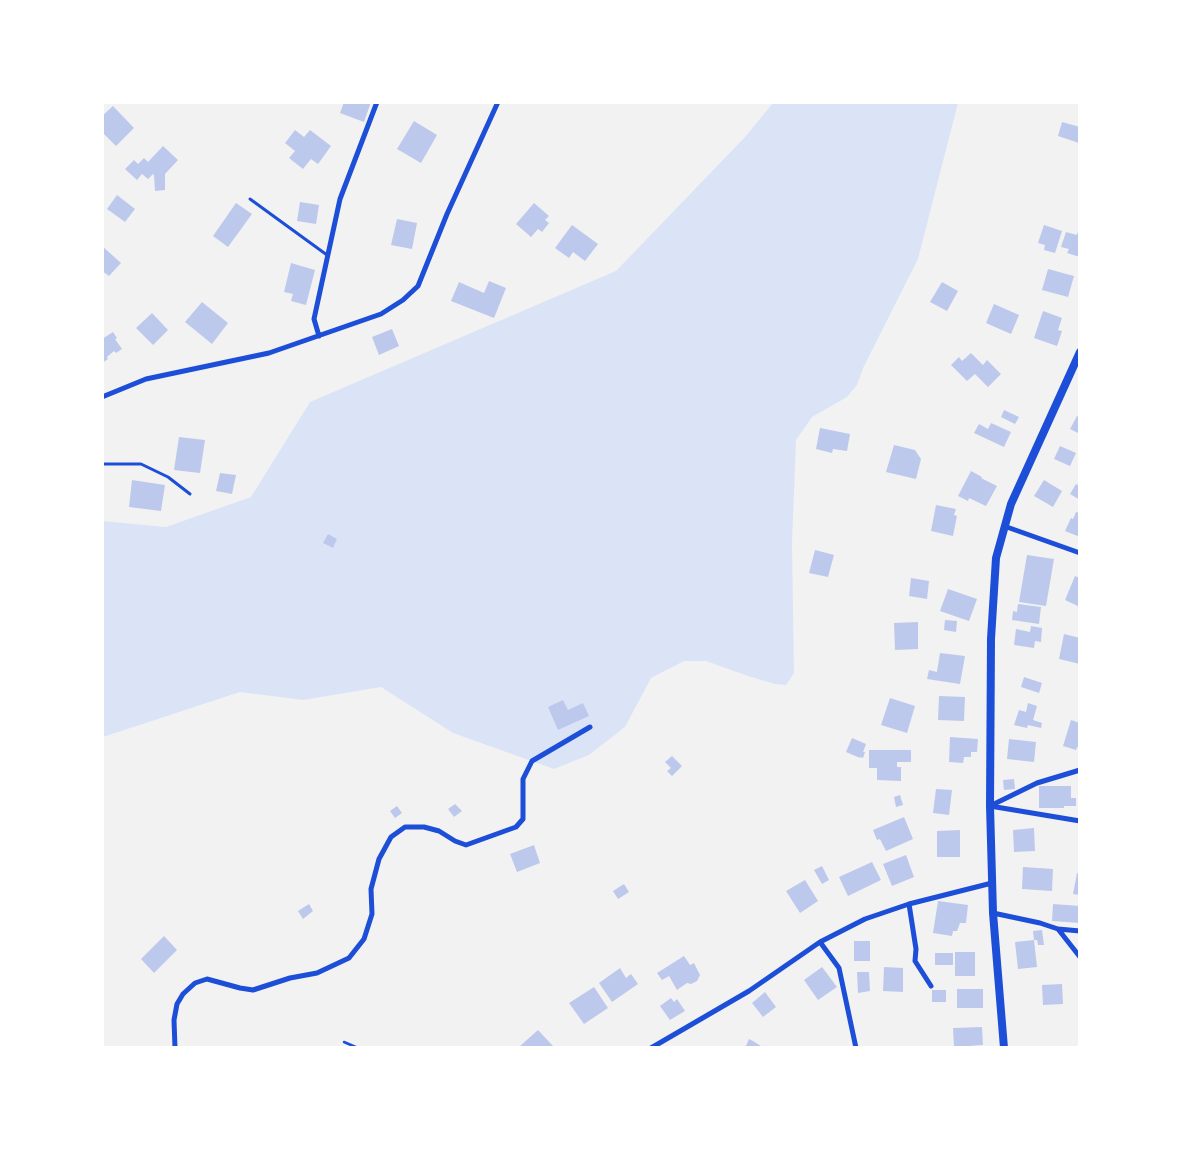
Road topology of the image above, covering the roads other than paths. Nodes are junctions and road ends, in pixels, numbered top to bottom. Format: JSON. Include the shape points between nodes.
{"nodes":[{"id":1,"x":377,"y":102,"type":"edge"},
{"id":2,"x":498,"y":102,"type":"edge"},
{"id":3,"x":250,"y":199,"type":"dead end"},
{"id":4,"x":327,"y":255,"type":"junction"},
{"id":5,"x":319,"y":336,"type":"junction"},
{"id":6,"x":1080,"y":352,"type":"edge"},
{"id":7,"x":102,"y":397,"type":"edge"},
{"id":8,"x":102,"y":464,"type":"edge"},
{"id":9,"x":190,"y":494,"type":"dead end"},
{"id":10,"x":1004,"y":526,"type":"junction"},
{"id":11,"x":1080,"y":553,"type":"edge"},
{"id":12,"x":590,"y":727,"type":"dead end"},
{"id":13,"x":1080,"y":770,"type":"edge"},
{"id":14,"x":990,"y":806,"type":"junction"},
{"id":15,"x":1080,"y":821,"type":"edge"},
{"id":16,"x":992,"y":883,"type":"junction"},
{"id":17,"x":909,"y":904,"type":"junction"},
{"id":18,"x":993,"y":913,"type":"junction"},
{"id":19,"x":1058,"y":929,"type":"junction"},
{"id":20,"x":1080,"y":931,"type":"edge"},
{"id":21,"x":820,"y":942,"type":"junction"},
{"id":22,"x":1080,"y":957,"type":"edge"},
{"id":23,"x":931,"y":986,"type":"dead end"},
{"id":24,"x":176,"y":1048,"type":"edge"},
{"id":25,"x":651,"y":1048,"type":"edge"},
{"id":26,"x":856,"y":1048,"type":"edge"},
{"id":27,"x":1004,"y":1048,"type":"edge"}],
"edges":[{"from":1,"to":4,"type":"street","via":[[340,199]]},
{"from":2,"to":5,"type":"street","via":[[418,286],[381,314]]},
{"from":3,"to":4,"type":"lane"},
{"from":4,"to":5,"type":"street","via":[[314,319]]},
{"from":5,"to":7,"type":"street","via":[[269,353],[146,379]]},
{"from":6,"to":10,"type":"street"},
{"from":8,"to":9,"type":"lane","via":[[141,464]]},
{"from":10,"to":11,"type":"street"},
{"from":10,"to":14,"type":"street","via":[[996,558],[991,639]]},
{"from":12,"to":24,"type":"street","via":[[532,761],[523,779],[523,819],[516,827],[466,845],[424,827],[405,828],[391,837],[377,866],[371,889],[372,914],[364,940],[349,958],[316,973],[253,990],[207,979],[195,983],[176,1004]]},
{"from":13,"to":14,"type":"street","via":[[1037,783]]},
{"from":14,"to":15,"type":"street"},
{"from":14,"to":16,"type":"street"},
{"from":16,"to":17,"type":"street"},
{"from":16,"to":18,"type":"street"},
{"from":17,"to":21,"type":"street","via":[[865,919]]},
{"from":17,"to":23,"type":"street","via":[[915,961]]},
{"from":18,"to":19,"type":"street"},
{"from":18,"to":27,"type":"street"},
{"from":19,"to":20,"type":"street"},
{"from":19,"to":22,"type":"street"},
{"from":21,"to":25,"type":"street","via":[[749,991]]},
{"from":21,"to":26,"type":"street","via":[[838,968]]}]}
